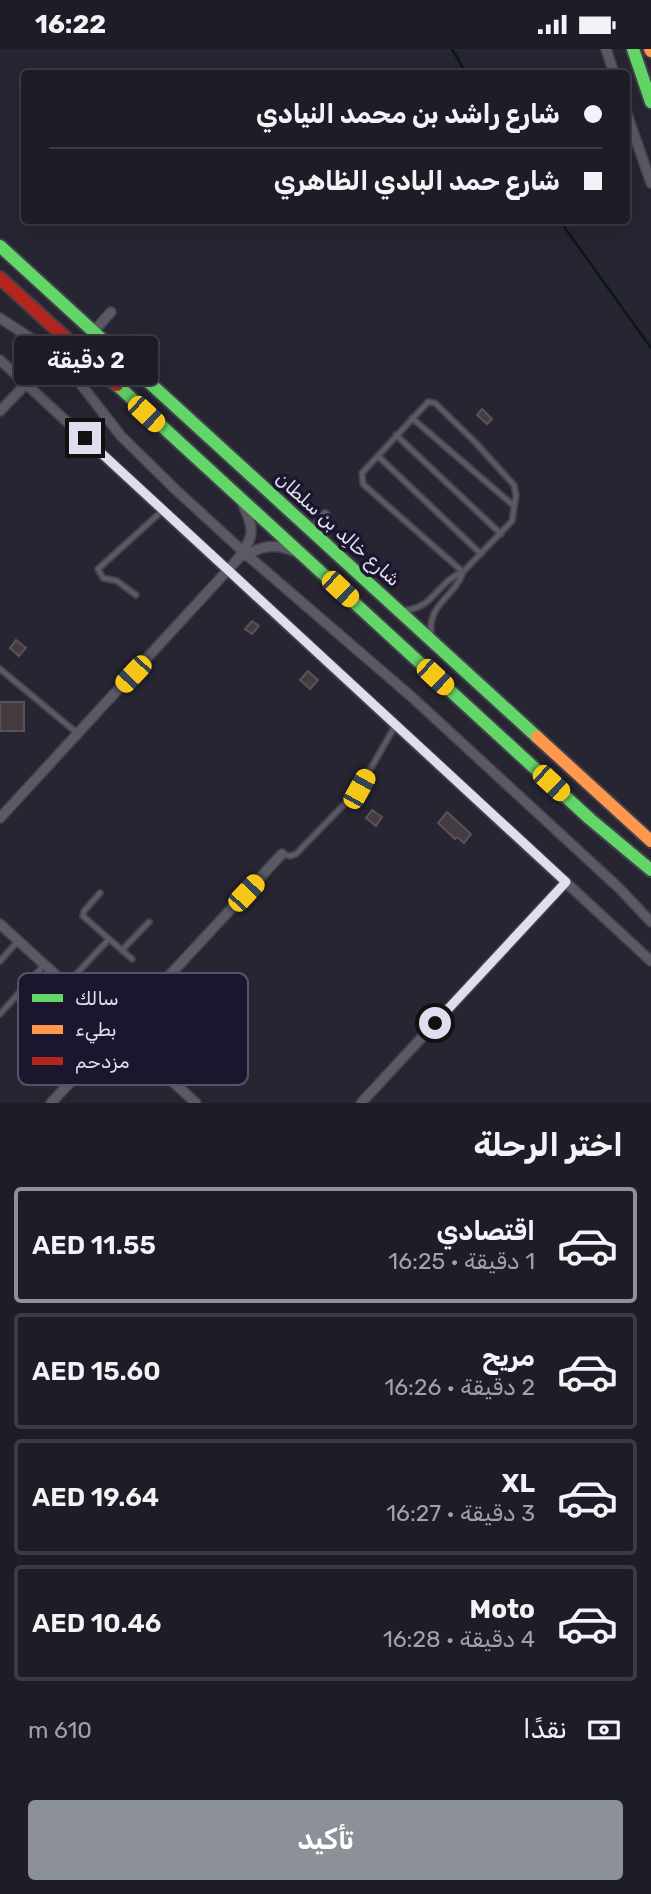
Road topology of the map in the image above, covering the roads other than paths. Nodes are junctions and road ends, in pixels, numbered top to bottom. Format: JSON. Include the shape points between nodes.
{"nodes":[{"id":1,"x":606,"y":49,"type":"edge"},
{"id":2,"x":633,"y":49,"type":"edge"},
{"id":3,"x":613,"y":70,"type":"edge"},
{"id":4,"x":630,"y":74,"type":"edge"},
{"id":5,"x":642,"y":76,"type":"junction"},
{"id":6,"x":651,"y":102,"type":"edge"},
{"id":7,"x":630,"y":123,"type":"edge"},
{"id":8,"x":651,"y":183,"type":"edge"},
{"id":9,"x":0,"y":246,"type":"edge"},
{"id":10,"x":0,"y":278,"type":"edge"},
{"id":11,"x":111,"y":312,"type":"dead end"},
{"id":12,"x":0,"y":318,"type":"edge"},
{"id":13,"x":94,"y":331,"type":"junction"},
{"id":14,"x":71,"y":344,"type":"junction"},
{"id":15,"x":0,"y":360,"type":"edge"},
{"id":16,"x":56,"y":361,"type":"junction"},
{"id":17,"x":26,"y":384,"type":"junction"},
{"id":18,"x":0,"y":411,"type":"edge"},
{"id":19,"x":412,"y":418,"type":"junction"},
{"id":20,"x":396,"y":435,"type":"junction"},
{"id":21,"x":377,"y":456,"type":"junction"},
{"id":22,"x":241,"y":501,"type":"junction"},
{"id":23,"x":514,"y":506,"type":"junction"},
{"id":24,"x":163,"y":510,"type":"junction"},
{"id":25,"x":325,"y":515,"type":"dead end"},
{"id":26,"x":312,"y":531,"type":"junction"},
{"id":27,"x":501,"y":534,"type":"junction"},
{"id":28,"x":245,"y":553,"type":"junction"},
{"id":29,"x":481,"y":554,"type":"junction"},
{"id":30,"x":302,"y":555,"type":"junction"},
{"id":31,"x":228,"y":570,"type":"junction"},
{"id":32,"x":463,"y":572,"type":"junction"},
{"id":33,"x":136,"y":596,"type":"dead end"},
{"id":34,"x":396,"y":608,"type":"junction"},
{"id":35,"x":433,"y":642,"type":"junction"},
{"id":36,"x":0,"y":669,"type":"edge"},
{"id":37,"x":395,"y":725,"type":"junction"},
{"id":38,"x":78,"y":734,"type":"junction"},
{"id":39,"x":0,"y":818,"type":"edge"},
{"id":40,"x":651,"y":841,"type":"edge"},
{"id":41,"x":282,"y":854,"type":"joint"},
{"id":42,"x":651,"y":870,"type":"edge"},
{"id":43,"x":566,"y":882,"type":"junction"},
{"id":44,"x":100,"y":893,"type":"dead end"},
{"id":45,"x":149,"y":922,"type":"dead end"},
{"id":46,"x":651,"y":922,"type":"edge"},
{"id":47,"x":0,"y":924,"type":"edge"},
{"id":48,"x":109,"y":939,"type":"junction"},
{"id":49,"x":18,"y":941,"type":"junction"},
{"id":50,"x":122,"y":950,"type":"junction"},
{"id":51,"x":132,"y":959,"type":"dead end"},
{"id":52,"x":0,"y":961,"type":"edge"},
{"id":53,"x":651,"y":961,"type":"edge"},
{"id":54,"x":45,"y":965,"type":"junction"},
{"id":55,"x":38,"y":973,"type":"edge"},
{"id":56,"x":54,"y":973,"type":"edge"},
{"id":57,"x":75,"y":973,"type":"edge"},
{"id":58,"x":171,"y":973,"type":"edge"},
{"id":59,"x":18,"y":994,"type":"edge"},
{"id":60,"x":0,"y":1014,"type":"edge"},
{"id":61,"x":68,"y":1085,"type":"edge"},
{"id":62,"x":176,"y":1085,"type":"edge"},
{"id":63,"x":51,"y":1103,"type":"edge"},
{"id":64,"x":196,"y":1103,"type":"edge"},
{"id":65,"x":361,"y":1103,"type":"edge"}],
"edges":[{"from":1,"to":3,"type":"street"},
{"from":2,"to":5,"type":"main road"},
{"from":4,"to":5,"type":"main road"},
{"from":5,"to":6,"type":"main road"},
{"from":7,"to":8,"type":"street"},
{"from":9,"to":13,"type":"main road","name":"شارع خالِد بن سلطان"},
{"from":10,"to":14,"type":"main road"},
{"from":11,"to":13,"type":"street"},
{"from":12,"to":16,"type":"street"},
{"from":13,"to":26,"type":"main road","name":"شارع خالِد بن سلطان"},
{"from":14,"to":16,"type":"street"},
{"from":14,"to":22,"type":"main road"},
{"from":15,"to":17,"type":"street"},
{"from":16,"to":28,"type":"street","via":[[76,378],[121,436]]},
{"from":17,"to":18,"type":"street"},
{"from":17,"to":24,"type":"street"},
{"from":19,"to":20,"type":"lane"},
{"from":19,"to":23,"type":"lane"},
{"from":19,"to":23,"type":"lane","via":[[428,402],[435,403],[514,485]]},
{"from":20,"to":21,"type":"lane"},
{"from":20,"to":27,"type":"lane"},
{"from":21,"to":29,"type":"lane"},
{"from":21,"to":32,"type":"lane","via":[[362,473],[363,484]]},
{"from":22,"to":28,"type":"street","via":[[252,526]]},
{"from":22,"to":30,"type":"main road"},
{"from":23,"to":27,"type":"lane","via":[[512,521]]},
{"from":24,"to":31,"type":"street"},
{"from":24,"to":33,"type":"lane","via":[[98,569],[103,578],[117,581]]},
{"from":25,"to":26,"type":"street"},
{"from":26,"to":34,"type":"main road","name":"شارع خالِد بن سلطان"},
{"from":27,"to":29,"type":"lane"},
{"from":28,"to":30,"type":"street","via":[[281,545]]},
{"from":28,"to":31,"type":"street"},
{"from":28,"to":46,"type":"street","via":[[413,698]]},
{"from":29,"to":32,"type":"lane"},
{"from":30,"to":42,"type":"main road"},
{"from":31,"to":37,"type":"street"},
{"from":31,"to":38,"type":"street"},
{"from":32,"to":34,"type":"lane","via":[[453,575],[422,606]]},
{"from":32,"to":35,"type":"lane","via":[[433,613]]},
{"from":34,"to":35,"type":"main road","name":"شارع خالِد بن سلطان"},
{"from":35,"to":40,"type":"main road","name":"شارع خالِد بن سلطان"},
{"from":36,"to":38,"type":"lane"},
{"from":37,"to":41,"type":"lane","via":[[356,793],[296,854]]},
{"from":37,"to":43,"type":"street"},
{"from":38,"to":39,"type":"street"},
{"from":41,"to":58,"type":"street"},
{"from":43,"to":53,"type":"street"},
{"from":43,"to":65,"type":"street"},
{"from":44,"to":48,"type":"lane","via":[[83,916]]},
{"from":45,"to":50,"type":"lane"},
{"from":47,"to":49,"type":"street"},
{"from":48,"to":50,"type":"lane"},
{"from":48,"to":57,"type":"lane"},
{"from":49,"to":52,"type":"lane"},
{"from":49,"to":54,"type":"street"},
{"from":50,"to":51,"type":"lane"},
{"from":54,"to":55,"type":"lane"},
{"from":54,"to":56,"type":"street"},
{"from":59,"to":60,"type":"lane"},
{"from":61,"to":63,"type":"street"},
{"from":62,"to":64,"type":"street"}]}
